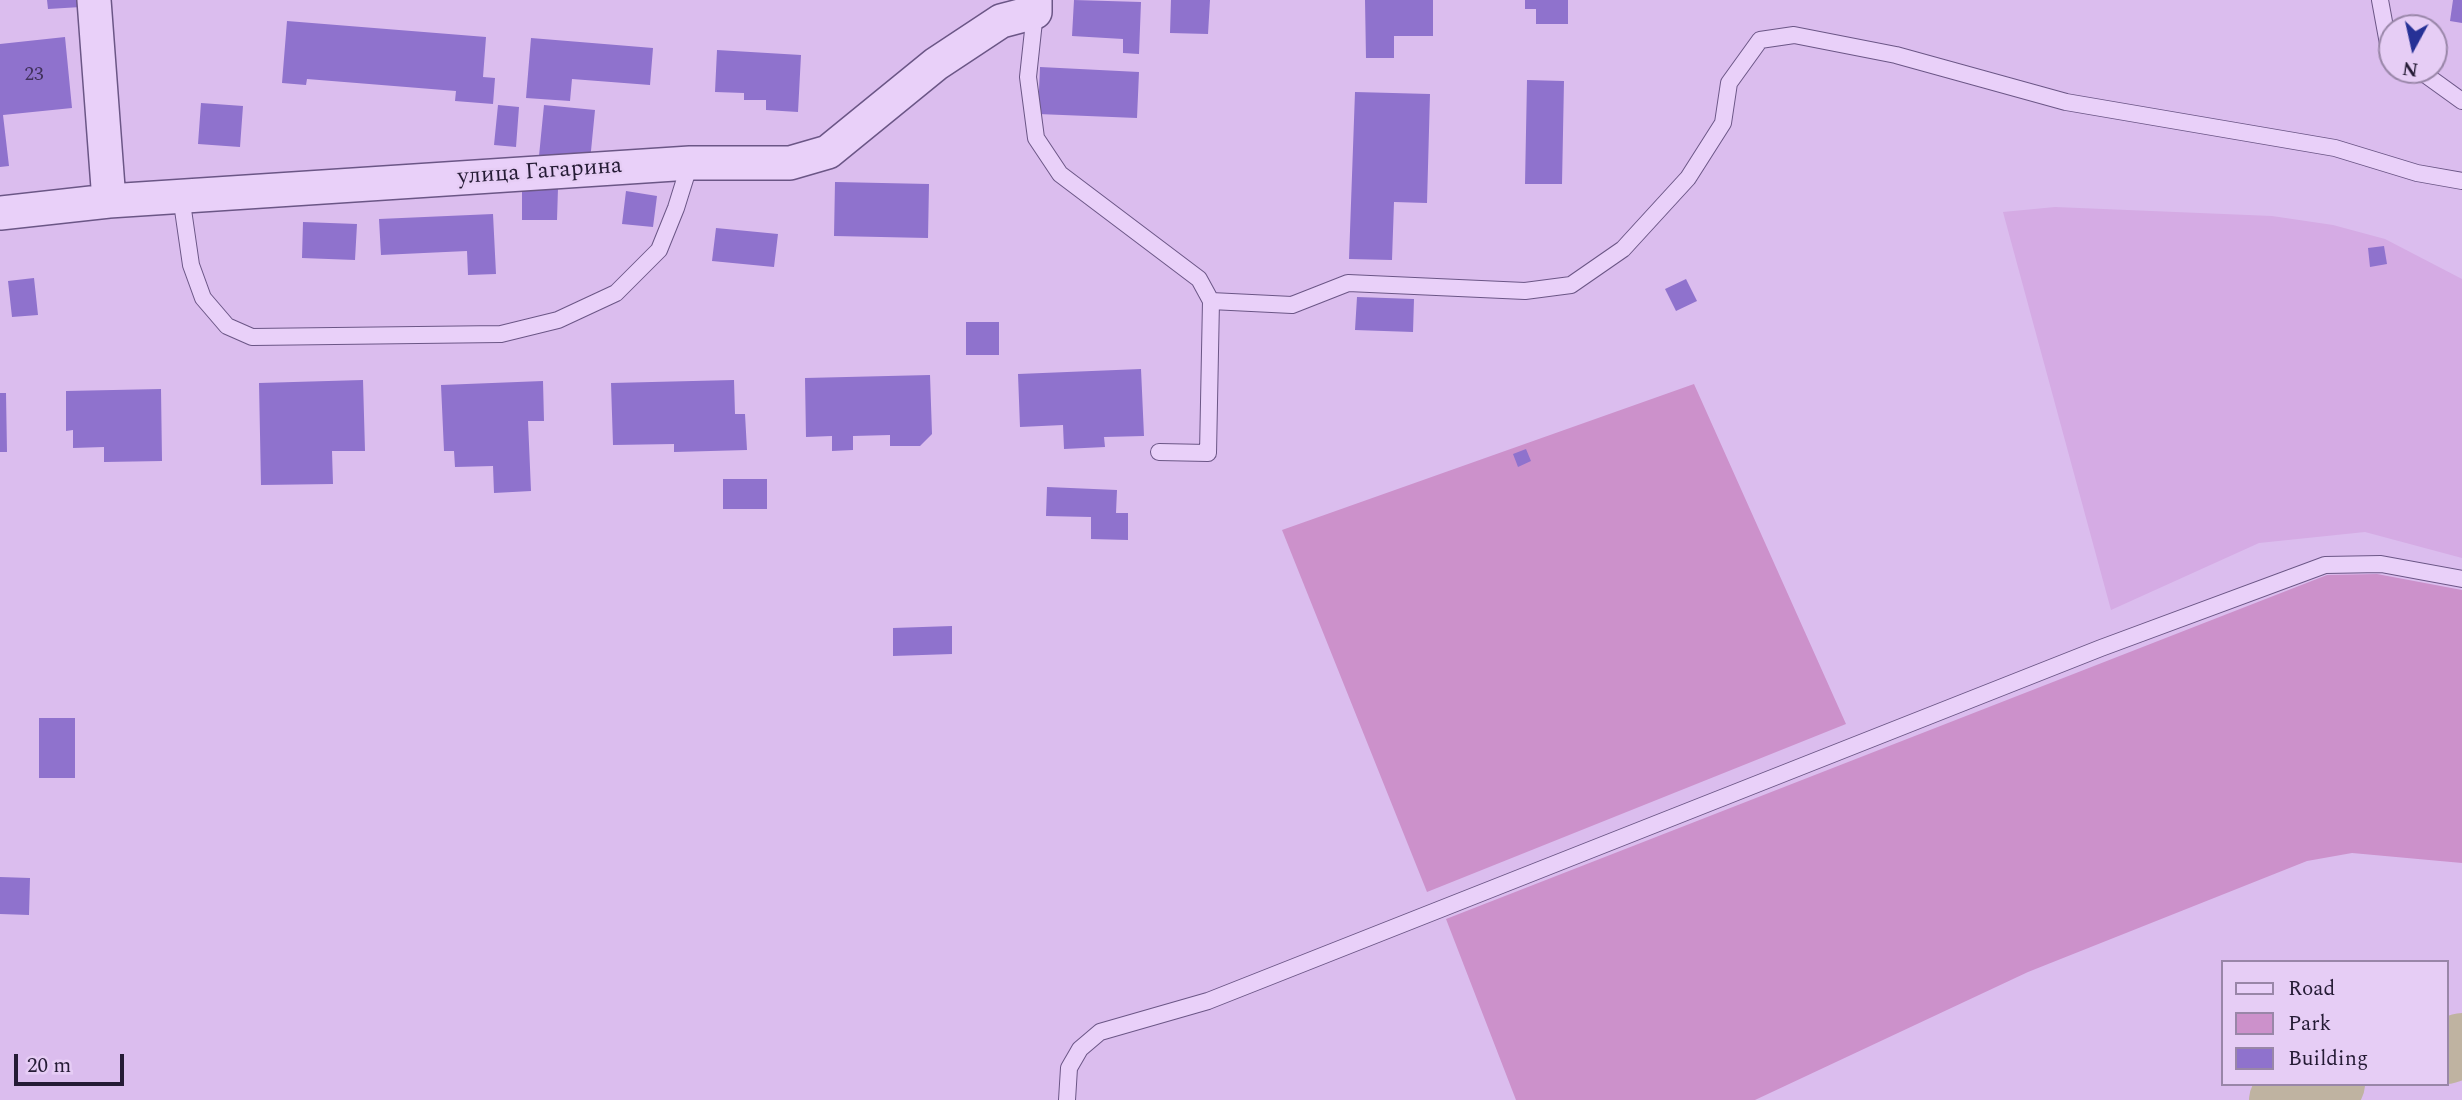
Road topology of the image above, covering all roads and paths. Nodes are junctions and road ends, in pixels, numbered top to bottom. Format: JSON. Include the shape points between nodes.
{"nodes":[{"id":1,"x":94,"y":0,"type":"edge"},
{"id":2,"x":1035,"y":6,"type":"edge"},
{"id":3,"x":2438,"y":84,"type":"edge"},
{"id":4,"x":2462,"y":101,"type":"edge"},
{"id":5,"x":690,"y":163,"type":"junction"},
{"id":6,"x":2462,"y":181,"type":"edge"},
{"id":7,"x":181,"y":196,"type":"junction"},
{"id":8,"x":108,"y":201,"type":"junction"},
{"id":9,"x":0,"y":213,"type":"edge"},
{"id":10,"x":1211,"y":302,"type":"junction"},
{"id":11,"x":1159,"y":452,"type":"dead end"},
{"id":12,"x":2462,"y":579,"type":"edge"},
{"id":13,"x":1067,"y":1100,"type":"edge"}],
"edges":[{"from":1,"to":8,"type":"street"},
{"from":2,"to":5,"type":"street","name":"улица Гагарина","via":[[1001,21],[936,64],[828,152],[790,163]]},
{"from":2,"to":10,"type":"lane","via":[[1028,77],[1036,138],[1060,174],[1199,279]]},
{"from":3,"to":4,"type":"lane"},
{"from":5,"to":7,"type":"street","name":"улица Гагарина"},
{"from":5,"to":7,"type":"lane","via":[[659,250],[616,293],[558,320],[501,334],[252,337],[227,326],[203,298],[191,265]]},
{"from":6,"to":10,"type":"lane","via":[[2417,173],[2335,148],[2066,103],[1896,55],[1794,35],[1760,40],[1729,83],[1723,123],[1688,178],[1623,249],[1571,285],[1525,290],[1348,283],[1292,305]]},
{"from":7,"to":8,"type":"street","name":"улица Гагарина"},
{"from":8,"to":9,"type":"street","name":"улица Гагарина"},
{"from":10,"to":11,"type":"lane","via":[[1208,453]]},
{"from":12,"to":13,"type":"lane","via":[[2381,564],[2325,565],[2101,648],[1208,1001],[1100,1032],[1080,1049],[1069,1068]]}]}
